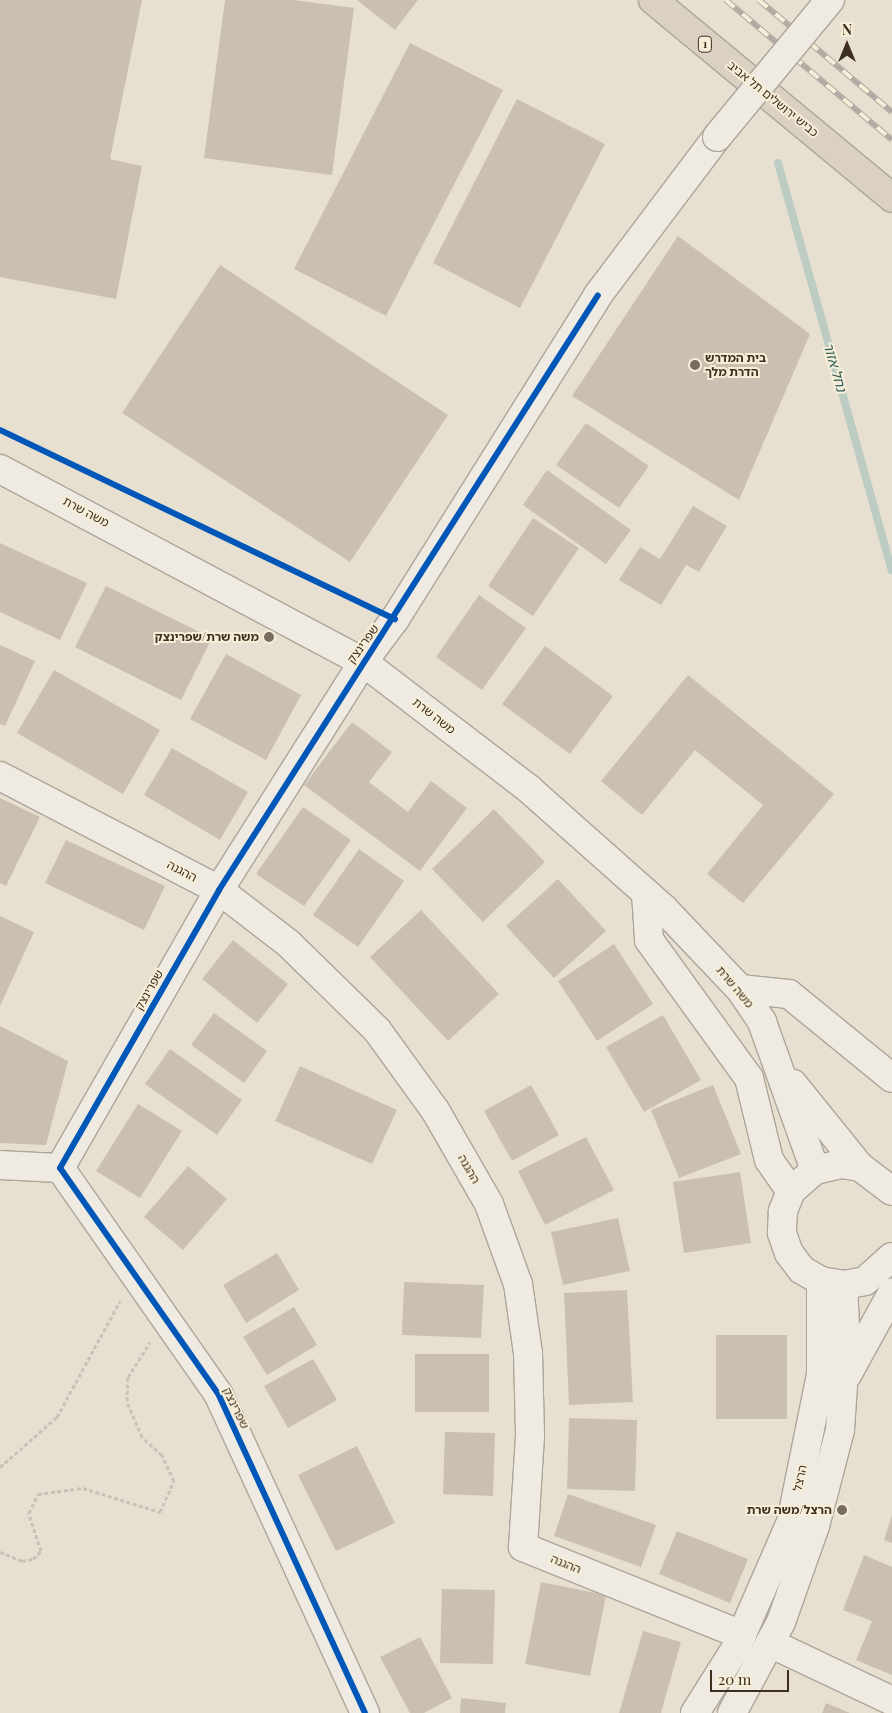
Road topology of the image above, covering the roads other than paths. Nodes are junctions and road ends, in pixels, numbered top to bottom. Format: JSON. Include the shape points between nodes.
{"nodes":[{"id":1,"x":653,"y":0,"type":"edge"},
{"id":2,"x":830,"y":0,"type":"edge"},
{"id":3,"x":892,"y":198,"type":"edge"},
{"id":4,"x":0,"y":469,"type":"edge"},
{"id":5,"x":363,"y":662,"type":"junction"},
{"id":6,"x":0,"y":776,"type":"edge"},
{"id":7,"x":219,"y":890,"type":"junction"},
{"id":8,"x":646,"y":893,"type":"junction"},
{"id":9,"x":740,"y":989,"type":"junction"},
{"id":10,"x":781,"y":1069,"type":"junction"},
{"id":11,"x":892,"y":1078,"type":"edge"},
{"id":12,"x":0,"y":1165,"type":"edge"},
{"id":13,"x":860,"y":1167,"type":"junction"},
{"id":14,"x":60,"y":1168,"type":"junction"},
{"id":15,"x":815,"y":1170,"type":"junction"},
{"id":16,"x":890,"y":1186,"type":"edge"},
{"id":17,"x":792,"y":1191,"type":"junction"},
{"id":18,"x":892,"y":1257,"type":"edge"},
{"id":19,"x":832,"y":1283,"type":"junction"},
{"id":20,"x":892,"y":1294,"type":"edge"},
{"id":21,"x":843,"y":1383,"type":"junction"},
{"id":22,"x":742,"y":1634,"type":"junction"},
{"id":23,"x":770,"y":1643,"type":"junction"},
{"id":24,"x":892,"y":1701,"type":"edge"},
{"id":25,"x":365,"y":1713,"type":"edge"},
{"id":26,"x":695,"y":1713,"type":"edge"},
{"id":27,"x":732,"y":1713,"type":"edge"}],
"edges":[{"from":1,"to":3,"type":"highway","name":"כביש ירושלים תל אביב","number":"1"},
{"from":2,"to":5,"type":"street","name":"שפרינצק","bridge":true,"via":[[717,137],[598,295],[395,619]]},
{"from":4,"to":5,"type":"street","name":"משה שרת"},
{"from":5,"to":7,"type":"street","name":"שפרינצק"},
{"from":5,"to":8,"type":"street","name":"משה שרת","via":[[529,789]]},
{"from":6,"to":7,"type":"street","name":"ההגנה"},
{"from":7,"to":14,"type":"street","name":"שפרינצק"},
{"from":7,"to":22,"type":"street","name":"ההגנה","via":[[289,944],[377,1030],[435,1110],[489,1204],[518,1284],[528,1353],[530,1436],[523,1547]]},
{"from":8,"to":9,"type":"street","name":"משה שרת"},
{"from":8,"to":17,"type":"street","via":[[649,940],[749,1078],[769,1160]]},
{"from":9,"to":10,"type":"street","name":"משה שרת","via":[[762,1022]]},
{"from":9,"to":11,"type":"street","via":[[789,994]]},
{"from":10,"to":13,"type":"street","name":"משה שרת"},
{"from":10,"to":15,"type":"street","name":"משה שרת"},
{"from":12,"to":14,"type":"street"},
{"from":13,"to":15,"type":"street","via":[[841,1164]]},
{"from":13,"to":16,"type":"street"},
{"from":14,"to":25,"type":"street","name":"שפרינצק","via":[[219,1396]]},
{"from":15,"to":17,"type":"street"},
{"from":17,"to":19,"type":"street","via":[[783,1211],[782,1233],[788,1253],[802,1270]]},
{"from":18,"to":19,"type":"street","via":[[865,1280]]},
{"from":19,"to":21,"type":"street","name":"הרצל"},
{"from":19,"to":22,"type":"street","name":"הרצל","via":[[821,1374],[791,1522]]},
{"from":20,"to":21,"type":"street"},
{"from":21,"to":23,"type":"street","name":"הרצל","via":[[840,1430],[815,1526]]},
{"from":22,"to":26,"type":"street","name":"הרצל"},
{"from":23,"to":24,"type":"street"},
{"from":23,"to":27,"type":"street","name":"הרצל"}]}
